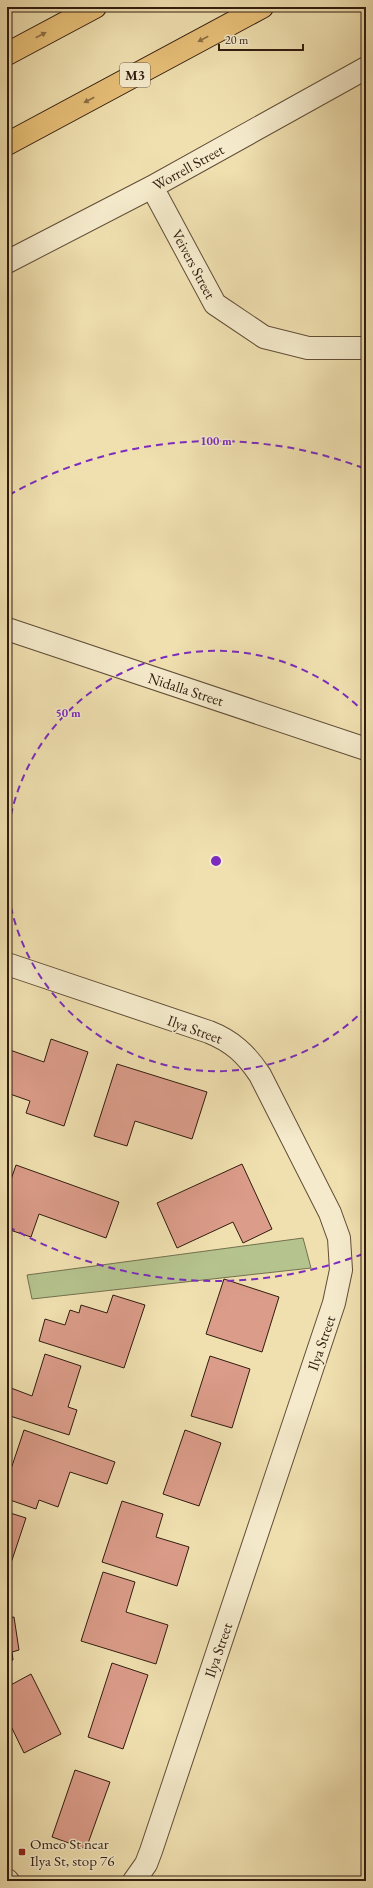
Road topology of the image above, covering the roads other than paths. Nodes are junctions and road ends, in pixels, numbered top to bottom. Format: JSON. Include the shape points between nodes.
{"nodes":[{"id":1,"x":95,"y":7,"type":"edge"},
{"id":2,"x":262,"y":7,"type":"edge"},
{"id":3,"x":7,"y":54,"type":"edge"},
{"id":4,"x":366,"y":68,"type":"edge"},
{"id":5,"x":7,"y":144,"type":"edge"},
{"id":6,"x":152,"y":187,"type":"junction"},
{"id":7,"x":7,"y":262,"type":"edge"},
{"id":8,"x":366,"y":348,"type":"edge"},
{"id":9,"x":7,"y":629,"type":"edge"},
{"id":10,"x":366,"y":748,"type":"edge"},
{"id":11,"x":7,"y":964,"type":"edge"},
{"id":12,"x":134,"y":1881,"type":"edge"}],
"edges":[{"from":3,"to":1,"type":"highway","one_way":true},
{"from":2,"to":5,"type":"highway","number":"M3","one_way":true},
{"from":4,"to":6,"type":"street","name":"Worrell Street"},
{"from":6,"to":7,"type":"street","name":"Worrell Street"},
{"from":6,"to":8,"type":"street","name":"Veivers Street","via":[[215,304],[264,337],[308,348]]},
{"from":9,"to":10,"type":"street","name":"Nidalla Street"},
{"from":11,"to":12,"type":"street","name":"Ilya Street","via":[[209,1032],[237,1047],[249,1058],[260,1074],[330,1213],[341,1254],[334,1303],[151,1850],[146,1864]]}]}
